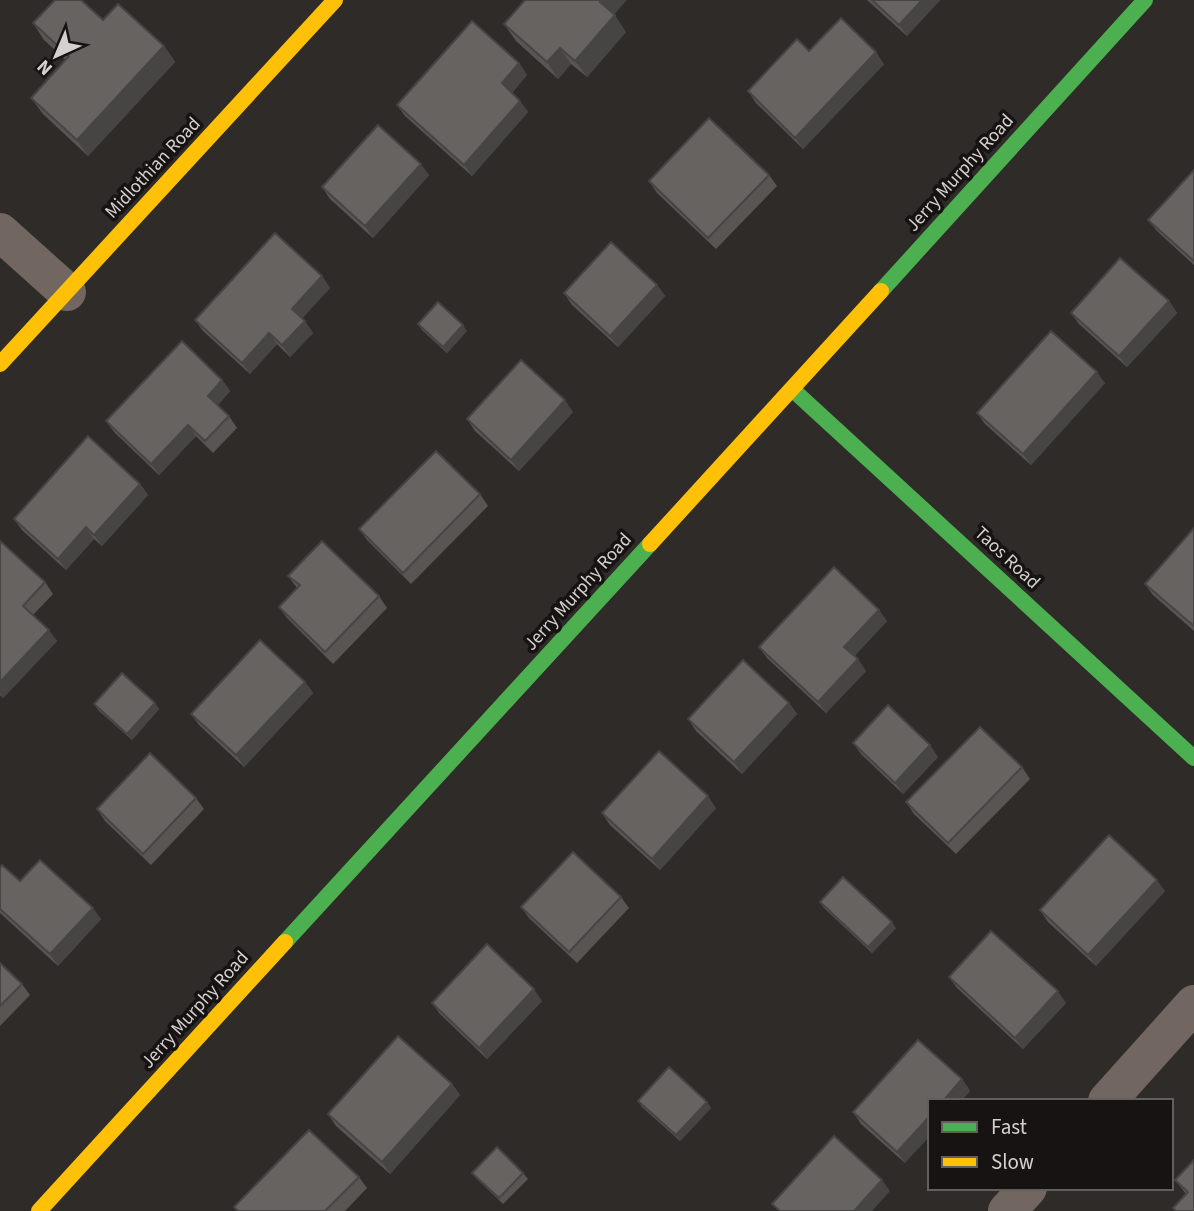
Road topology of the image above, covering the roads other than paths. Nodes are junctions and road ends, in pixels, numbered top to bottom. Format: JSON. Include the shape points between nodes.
{"nodes":[{"id":1,"x":335,"y":0,"type":"edge"},
{"id":2,"x":1145,"y":0,"type":"edge"},
{"id":3,"x":0,"y":232,"type":"edge"},
{"id":4,"x":67,"y":292,"type":"junction"},
{"id":5,"x":0,"y":364,"type":"edge"},
{"id":6,"x":792,"y":389,"type":"junction"},
{"id":7,"x":1194,"y":758,"type":"edge"},
{"id":8,"x":1194,"y":1004,"type":"edge"},
{"id":9,"x":1109,"y":1099,"type":"edge"},
{"id":10,"x":1026,"y":1190,"type":"edge"},
{"id":11,"x":40,"y":1211,"type":"edge"},
{"id":12,"x":1007,"y":1211,"type":"edge"}],
"edges":[{"from":1,"to":4,"type":"street","name":"Midlothian Road"},
{"from":2,"to":6,"type":"street","name":"Jerry Murphy Road"},
{"from":3,"to":4,"type":"street"},
{"from":4,"to":5,"type":"street","name":"Midlothian Road"},
{"from":6,"to":7,"type":"street","name":"Taos Road"},
{"from":6,"to":11,"type":"street","name":"Jerry Murphy Road"},
{"from":8,"to":9,"type":"street"},
{"from":10,"to":12,"type":"street"}]}
